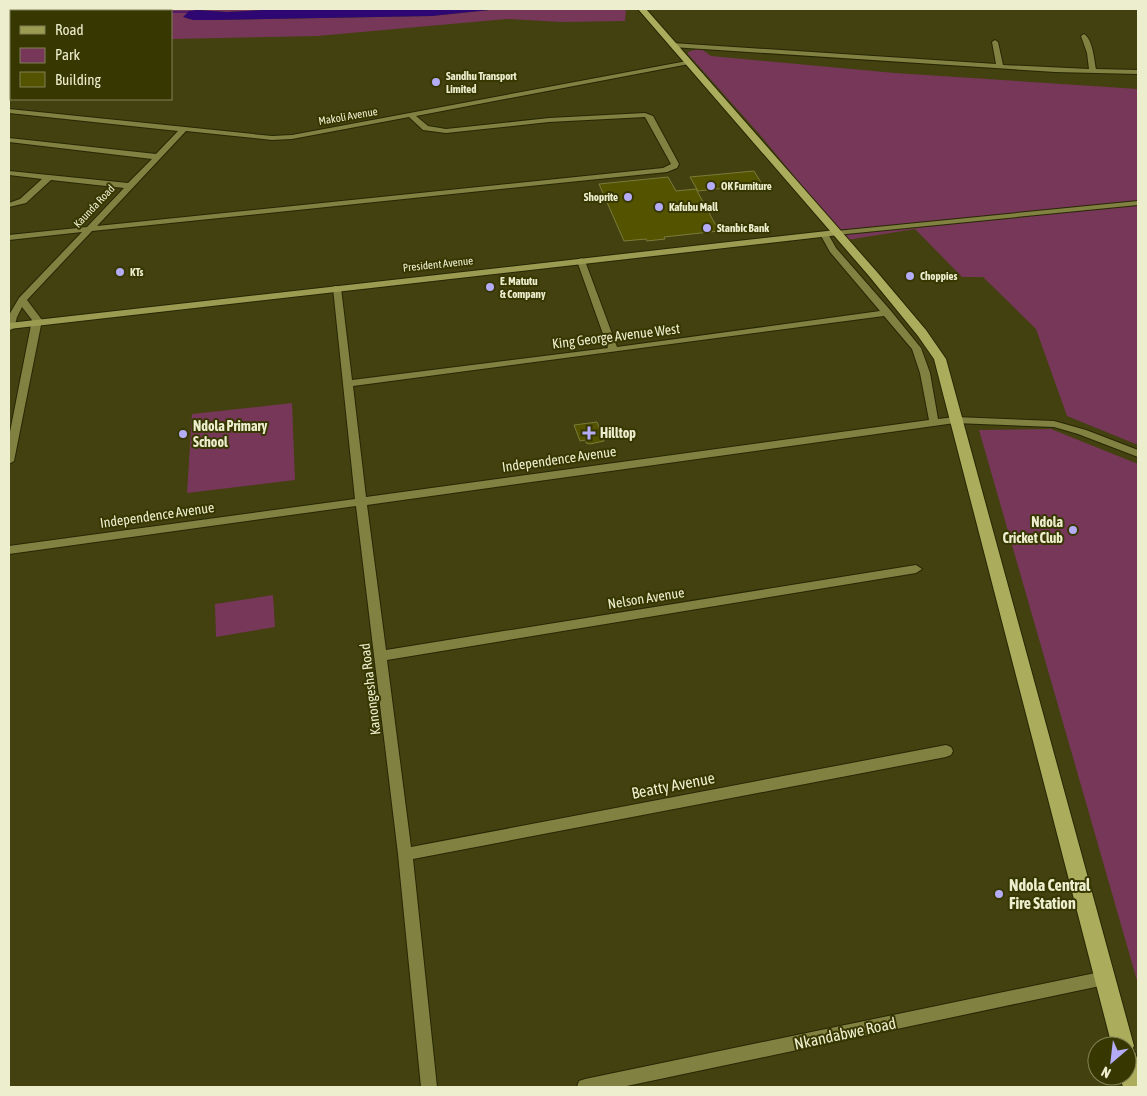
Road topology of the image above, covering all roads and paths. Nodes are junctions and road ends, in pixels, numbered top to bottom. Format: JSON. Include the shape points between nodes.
{"nodes":[{"id":1,"x":642,"y":9,"type":"edge"},
{"id":2,"x":1084,"y":36,"type":"dead end"},
{"id":3,"x":995,"y":42,"type":"dead end"},
{"id":4,"x":672,"y":45,"type":"junction"},
{"id":5,"x":687,"y":63,"type":"junction"},
{"id":6,"x":1000,"y":66,"type":"junction"},
{"id":7,"x":1093,"y":72,"type":"junction"},
{"id":8,"x":1138,"y":72,"type":"edge"},
{"id":9,"x":9,"y":111,"type":"edge"},
{"id":10,"x":412,"y":116,"type":"junction"},
{"id":11,"x":184,"y":129,"type":"junction"},
{"id":12,"x":9,"y":140,"type":"edge"},
{"id":13,"x":158,"y":157,"type":"junction"},
{"id":14,"x":9,"y":173,"type":"edge"},
{"id":15,"x":49,"y":177,"type":"junction"},
{"id":16,"x":130,"y":186,"type":"junction"},
{"id":17,"x":1138,"y":203,"type":"edge"},
{"id":18,"x":9,"y":205,"type":"edge"},
{"id":19,"x":91,"y":228,"type":"junction"},
{"id":20,"x":830,"y":233,"type":"junction"},
{"id":21,"x":9,"y":237,"type":"edge"},
{"id":22,"x":581,"y":261,"type":"junction"},
{"id":23,"x":337,"y":288,"type":"junction"},
{"id":24,"x":22,"y":300,"type":"junction"},
{"id":25,"x":888,"y":313,"type":"junction"},
{"id":26,"x":39,"y":322,"type":"junction"},
{"id":27,"x":9,"y":325,"type":"edge"},
{"id":28,"x":614,"y":350,"type":"junction"},
{"id":29,"x":347,"y":384,"type":"junction"},
{"id":30,"x":955,"y":420,"type":"junction"},
{"id":31,"x":934,"y":422,"type":"junction"},
{"id":32,"x":12,"y":425,"type":"edge"},
{"id":33,"x":1138,"y":454,"type":"edge"},
{"id":34,"x":9,"y":461,"type":"edge"},
{"id":35,"x":360,"y":502,"type":"junction"},
{"id":36,"x":9,"y":550,"type":"edge"},
{"id":37,"x":916,"y":568,"type":"dead end"},
{"id":38,"x":381,"y":656,"type":"junction"},
{"id":39,"x":946,"y":751,"type":"dead end"},
{"id":40,"x":405,"y":854,"type":"junction"},
{"id":41,"x":1105,"y":978,"type":"junction"},
{"id":42,"x":1120,"y":1036,"type":"edge"},
{"id":43,"x":429,"y":1087,"type":"edge"},
{"id":44,"x":585,"y":1087,"type":"edge"}],
"edges":[{"from":1,"to":4,"type":"highway"},
{"from":2,"to":7,"type":"street"},
{"from":3,"to":6,"type":"street"},
{"from":4,"to":5,"type":"highway"},
{"from":4,"to":6,"type":"street"},
{"from":5,"to":10,"type":"street","name":"Makoli Avenue"},
{"from":5,"to":20,"type":"highway"},
{"from":6,"to":7,"type":"street"},
{"from":7,"to":8,"type":"street"},
{"from":9,"to":11,"type":"street","name":"Makoli Avenue"},
{"from":10,"to":11,"type":"street","name":"Makoli Avenue","via":[[285,138]]},
{"from":10,"to":19,"type":"street","via":[[426,128],[446,131],[549,120],[645,115],[649,116],[675,164],[664,170]]},
{"from":11,"to":13,"type":"street","name":"Kaunda Road"},
{"from":12,"to":13,"type":"street"},
{"from":13,"to":16,"type":"street","name":"Kaunda Road"},
{"from":14,"to":15,"type":"street"},
{"from":15,"to":16,"type":"street"},
{"from":15,"to":18,"type":"street","via":[[23,201]]},
{"from":16,"to":19,"type":"street","name":"Kaunda Road"},
{"from":17,"to":20,"type":"street"},
{"from":19,"to":21,"type":"street"},
{"from":19,"to":24,"type":"street","name":"Kaunda Road"},
{"from":20,"to":22,"type":"main road","name":"President Avenue"},
{"from":20,"to":25,"type":"street","via":[[830,246]]},
{"from":20,"to":30,"type":"highway","via":[[937,353]]},
{"from":22,"to":23,"type":"main road","name":"President Avenue"},
{"from":22,"to":28,"type":"street"},
{"from":23,"to":26,"type":"main road","name":"President Avenue"},
{"from":23,"to":29,"type":"street","name":"Kanongesha Road"},
{"from":24,"to":26,"type":"street"},
{"from":24,"to":27,"type":"street","name":"Kaunda Road"},
{"from":25,"to":28,"type":"street","name":"King George Avenue West"},
{"from":25,"to":31,"type":"street","via":[[916,348]]},
{"from":26,"to":27,"type":"main road","name":"President Avenue"},
{"from":26,"to":32,"type":"street"},
{"from":28,"to":29,"type":"street","name":"King George Avenue West"},
{"from":29,"to":35,"type":"street","name":"Kanongesha Road"},
{"from":30,"to":31,"type":"street","name":"Independence Avenue"},
{"from":30,"to":33,"type":"street","name":"Independence Avenue","via":[[1054,424]]},
{"from":30,"to":41,"type":"highway"},
{"from":31,"to":35,"type":"street","name":"Independence Avenue"},
{"from":32,"to":34,"type":"street"},
{"from":35,"to":36,"type":"street","name":"Independence Avenue"},
{"from":35,"to":38,"type":"street","name":"Kanongesha Road"},
{"from":37,"to":38,"type":"street","name":"Nelson Avenue"},
{"from":38,"to":40,"type":"street","name":"Kanongesha Road"},
{"from":39,"to":40,"type":"street","name":"Beatty Avenue"},
{"from":40,"to":43,"type":"street","name":"Kanongesha Road"},
{"from":41,"to":42,"type":"highway"},
{"from":41,"to":44,"type":"street","name":"Nkandabwe Road"}]}
